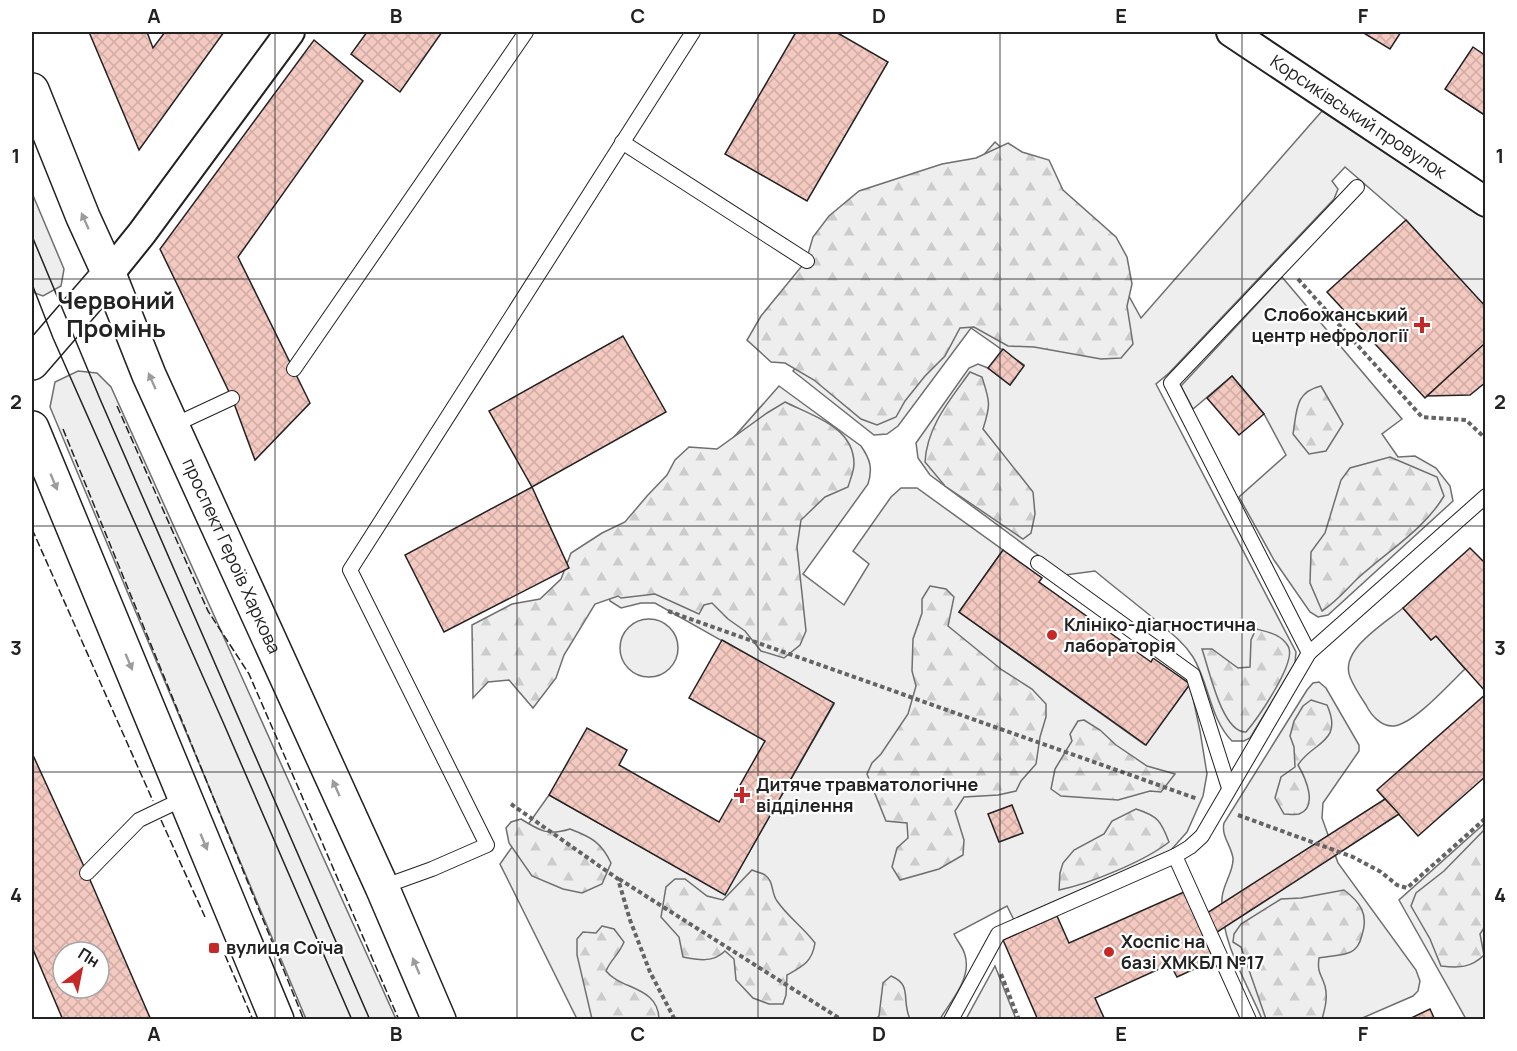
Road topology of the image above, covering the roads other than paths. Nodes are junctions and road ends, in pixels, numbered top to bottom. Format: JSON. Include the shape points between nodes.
{"nodes":[{"id":1,"x":290,"y":32,"type":"edge"},
{"id":2,"x":526,"y":32,"type":"edge"},
{"id":3,"x":693,"y":32,"type":"edge"},
{"id":4,"x":1231,"y":32,"type":"edge"},
{"id":5,"x":32,"y":90,"type":"edge"},
{"id":6,"x":622,"y":142,"type":"junction"},
{"id":7,"x":1357,"y":187,"type":"dead end"},
{"id":8,"x":1485,"y":202,"type":"edge"},
{"id":9,"x":807,"y":261,"type":"dead end"},
{"id":10,"x":109,"y":274,"type":"junction"},
{"id":11,"x":32,"y":363,"type":"edge"},
{"id":12,"x":294,"y":369,"type":"dead end"},
{"id":13,"x":232,"y":398,"type":"dead end"},
{"id":14,"x":172,"y":426,"type":"junction"},
{"id":15,"x":32,"y":428,"type":"edge"},
{"id":16,"x":1485,"y":496,"type":"edge"},
{"id":17,"x":1038,"y":563,"type":"dead end"},
{"id":18,"x":1309,"y":653,"type":"junction"},
{"id":19,"x":1229,"y":788,"type":"junction"},
{"id":20,"x":185,"y":798,"type":"junction"},
{"id":21,"x":1175,"y":856,"type":"junction"},
{"id":22,"x":87,"y":873,"type":"dead end"},
{"id":23,"x":382,"y":887,"type":"junction"},
{"id":24,"x":277,"y":1020,"type":"edge"},
{"id":25,"x":439,"y":1020,"type":"edge"},
{"id":26,"x":951,"y":1020,"type":"edge"},
{"id":27,"x":1249,"y":1020,"type":"edge"}],
"edges":[{"from":1,"to":10,"type":"street"},
{"from":2,"to":12,"type":"lane"},
{"from":3,"to":6,"type":"lane"},
{"from":4,"to":8,"type":"street","name":"Корсиківський провулок"},
{"from":10,"to":5,"type":"main road","name":"проспект Героїв Харкова","one_way":true},
{"from":6,"to":9,"type":"lane"},
{"from":6,"to":23,"type":"lane","via":[[350,570],[487,845]]},
{"from":7,"to":18,"type":"lane","via":[[1172,383]]},
{"from":10,"to":11,"type":"main road"},
{"from":14,"to":10,"type":"main road","name":"проспект Героїв Харкова","one_way":true},
{"from":13,"to":14,"type":"lane"},
{"from":23,"to":14,"type":"main road","name":"проспект Героїв Харкова","one_way":true},
{"from":15,"to":20,"type":"main road","one_way":true},
{"from":16,"to":18,"type":"lane"},
{"from":17,"to":19,"type":"lane","via":[[1193,675]]},
{"from":18,"to":19,"type":"lane"},
{"from":19,"to":21,"type":"lane","via":[[1202,836]]},
{"from":20,"to":22,"type":"lane","via":[[139,820]]},
{"from":20,"to":24,"type":"main road","one_way":true},
{"from":21,"to":26,"type":"lane","via":[[998,934]]},
{"from":21,"to":27,"type":"lane"},
{"from":25,"to":23,"type":"main road","name":"проспект Героїв Харкова","one_way":true}]}
